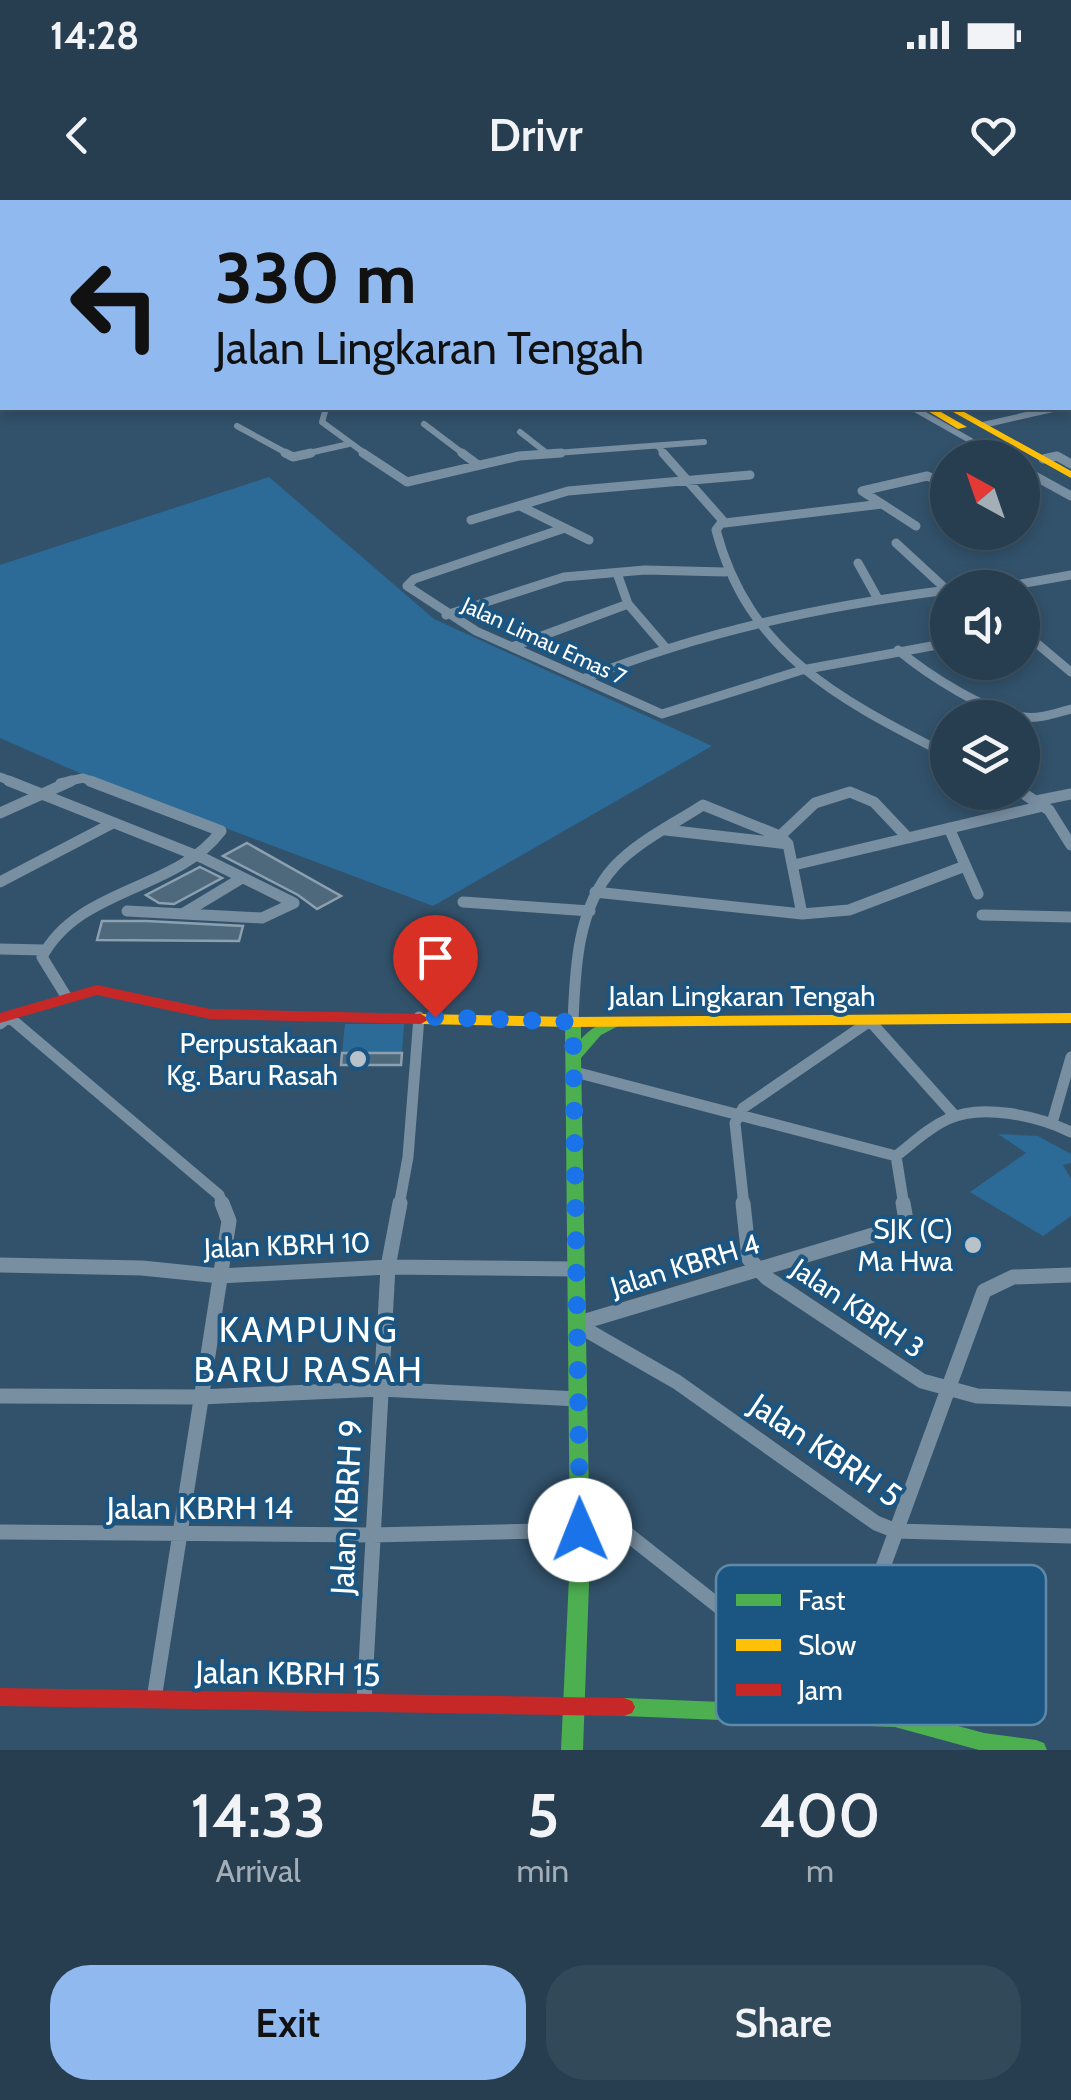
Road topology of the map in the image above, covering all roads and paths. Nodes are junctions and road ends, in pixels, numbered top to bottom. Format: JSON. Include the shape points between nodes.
{"nodes":[{"id":1,"x":325,"y":410,"type":"edge"},
{"id":2,"x":917,"y":410,"type":"edge"},
{"id":3,"x":931,"y":410,"type":"edge"},
{"id":4,"x":955,"y":410,"type":"edge"},
{"id":5,"x":1047,"y":410,"type":"edge"},
{"id":6,"x":424,"y":424,"type":"dead end"},
{"id":7,"x":983,"y":425,"type":"junction"},
{"id":8,"x":237,"y":426,"type":"dead end"},
{"id":9,"x":520,"y":432,"type":"dead end"},
{"id":10,"x":970,"y":440,"type":"edge"},
{"id":11,"x":980,"y":440,"type":"edge"},
{"id":12,"x":704,"y":442,"type":"dead end"},
{"id":13,"x":349,"y":444,"type":"junction"},
{"id":14,"x":658,"y":446,"type":"junction"},
{"id":15,"x":548,"y":454,"type":"junction"},
{"id":16,"x":1044,"y":459,"type":"junction"},
{"id":17,"x":1071,"y":464,"type":"edge"},
{"id":18,"x":478,"y":465,"type":"junction"},
{"id":19,"x":1071,"y":474,"type":"edge"},
{"id":20,"x":750,"y":475,"type":"dead end"},
{"id":21,"x":1040,"y":476,"type":"edge"},
{"id":22,"x":930,"y":477,"type":"edge"},
{"id":23,"x":684,"y":480,"type":"junction"},
{"id":24,"x":1071,"y":493,"type":"edge"},
{"id":25,"x":882,"y":504,"type":"junction"},
{"id":26,"x":520,"y":506,"type":"junction"},
{"id":27,"x":471,"y":520,"type":"dead end"},
{"id":28,"x":722,"y":522,"type":"junction"},
{"id":29,"x":916,"y":526,"type":"dead end"},
{"id":30,"x":565,"y":528,"type":"junction"},
{"id":31,"x":589,"y":540,"type":"dead end"},
{"id":32,"x":896,"y":543,"type":"dead end"},
{"id":33,"x":858,"y":563,"type":"dead end"},
{"id":34,"x":617,"y":572,"type":"junction"},
{"id":35,"x":725,"y":572,"type":"junction"},
{"id":36,"x":930,"y":574,"type":"edge"},
{"id":37,"x":1071,"y":575,"type":"edge"},
{"id":38,"x":1040,"y":581,"type":"edge"},
{"id":39,"x":930,"y":592,"type":"edge"},
{"id":40,"x":878,"y":599,"type":"junction"},
{"id":41,"x":628,"y":604,"type":"junction"},
{"id":42,"x":446,"y":615,"type":"junction"},
{"id":43,"x":759,"y":624,"type":"junction"},
{"id":44,"x":930,"y":646,"type":"edge"},
{"id":45,"x":1040,"y":646,"type":"edge"},
{"id":46,"x":512,"y":647,"type":"junction"},
{"id":47,"x":665,"y":647,"type":"junction"},
{"id":48,"x":898,"y":650,"type":"junction"},
{"id":49,"x":802,"y":669,"type":"junction"},
{"id":50,"x":1071,"y":672,"type":"edge"},
{"id":51,"x":583,"y":679,"type":"junction"},
{"id":52,"x":1071,"y":709,"type":"edge"},
{"id":53,"x":930,"y":745,"type":"edge"},
{"id":54,"x":0,"y":776,"type":"edge"},
{"id":55,"x":39,"y":793,"type":"junction"},
{"id":56,"x":1071,"y":794,"type":"edge"},
{"id":57,"x":1040,"y":803,"type":"joint"},
{"id":58,"x":1015,"y":810,"type":"edge"},
{"id":59,"x":0,"y":813,"type":"edge"},
{"id":60,"x":111,"y":824,"type":"junction"},
{"id":61,"x":949,"y":828,"type":"junction"},
{"id":62,"x":666,"y":830,"type":"junction"},
{"id":63,"x":908,"y":838,"type":"junction"},
{"id":64,"x":784,"y":840,"type":"junction"},
{"id":65,"x":1071,"y":845,"type":"edge"},
{"id":66,"x":190,"y":856,"type":"junction"},
{"id":67,"x":794,"y":865,"type":"junction"},
{"id":68,"x":965,"y":866,"type":"junction"},
{"id":69,"x":242,"y":878,"type":"junction"},
{"id":70,"x":0,"y":882,"type":"edge"},
{"id":71,"x":595,"y":892,"type":"junction"},
{"id":72,"x":978,"y":894,"type":"dead end"},
{"id":73,"x":463,"y":902,"type":"dead end"},
{"id":74,"x":126,"y":911,"type":"dead end"},
{"id":75,"x":590,"y":911,"type":"junction"},
{"id":76,"x":184,"y":913,"type":"junction"},
{"id":77,"x":802,"y":914,"type":"junction"},
{"id":78,"x":982,"y":915,"type":"dead end"},
{"id":79,"x":1071,"y":917,"type":"edge"},
{"id":80,"x":0,"y":949,"type":"edge"},
{"id":81,"x":44,"y":950,"type":"junction"},
{"id":82,"x":66,"y":996,"type":"junction"},
{"id":83,"x":419,"y":1017,"type":"junction"},
{"id":84,"x":1071,"y":1018,"type":"edge"},
{"id":85,"x":631,"y":1019,"type":"junction"},
{"id":86,"x":3,"y":1020,"type":"edge"},
{"id":87,"x":870,"y":1020,"type":"junction"},
{"id":88,"x":573,"y":1022,"type":"junction"},
{"id":89,"x":1071,"y":1057,"type":"edge"},
{"id":90,"x":575,"y":1063,"type":"junction"},
{"id":91,"x":955,"y":1116,"type":"junction"},
{"id":92,"x":738,"y":1117,"type":"junction"},
{"id":93,"x":1052,"y":1123,"type":"junction"},
{"id":94,"x":1071,"y":1132,"type":"edge"},
{"id":95,"x":896,"y":1156,"type":"junction"},
{"id":96,"x":0,"y":1265,"type":"edge"},
{"id":97,"x":388,"y":1267,"type":"junction"},
{"id":98,"x":575,"y":1269,"type":"junction"},
{"id":99,"x":758,"y":1269,"type":"junction"},
{"id":100,"x":1071,"y":1275,"type":"edge"},
{"id":101,"x":220,"y":1276,"type":"junction"},
{"id":102,"x":576,"y":1324,"type":"junction"},
{"id":103,"x":380,"y":1389,"type":"junction"},
{"id":104,"x":947,"y":1392,"type":"junction"},
{"id":105,"x":0,"y":1396,"type":"edge"},
{"id":106,"x":201,"y":1397,"type":"junction"},
{"id":107,"x":578,"y":1399,"type":"junction"},
{"id":108,"x":1071,"y":1399,"type":"edge"},
{"id":109,"x":579,"y":1496,"type":"junction"},
{"id":110,"x":580,"y":1530,"type":"junction"},
{"id":111,"x":896,"y":1531,"type":"junction"},
{"id":112,"x":0,"y":1532,"type":"edge"},
{"id":113,"x":180,"y":1535,"type":"junction"},
{"id":114,"x":372,"y":1535,"type":"junction"},
{"id":115,"x":1071,"y":1536,"type":"edge"},
{"id":116,"x":884,"y":1565,"type":"edge"},
{"id":117,"x":716,"y":1605,"type":"edge"},
{"id":118,"x":0,"y":1698,"type":"edge"},
{"id":119,"x":154,"y":1699,"type":"junction"},
{"id":120,"x":364,"y":1702,"type":"junction"},
{"id":121,"x":576,"y":1705,"type":"junction"},
{"id":122,"x":716,"y":1711,"type":"edge"},
{"id":123,"x":921,"y":1725,"type":"edge"},
{"id":124,"x":572,"y":1750,"type":"edge"},
{"id":125,"x":1036,"y":1750,"type":"edge"}],
"edges":[{"from":1,"to":13,"type":"street","via":[[324,426]]},
{"from":2,"to":10,"type":"street"},
{"from":3,"to":11,"type":"main road"},
{"from":4,"to":7,"type":"main road"},
{"from":5,"to":7,"type":"street"},
{"from":6,"to":18,"type":"street"},
{"from":7,"to":16,"type":"main road"},
{"from":8,"to":13,"type":"street","via":[[293,456]]},
{"from":9,"to":15,"type":"street"},
{"from":12,"to":14,"type":"street"},
{"from":13,"to":18,"type":"street","via":[[407,482]]},
{"from":14,"to":15,"type":"street"},
{"from":14,"to":23,"type":"street"},
{"from":15,"to":18,"type":"street"},
{"from":16,"to":17,"type":"street","via":[[1057,456]]},
{"from":16,"to":19,"type":"main road"},
{"from":20,"to":23,"type":"street"},
{"from":21,"to":24,"type":"main road"},
{"from":22,"to":25,"type":"street","via":[[862,492]]},
{"from":23,"to":26,"type":"street","via":[[568,491]]},
{"from":23,"to":28,"type":"street"},
{"from":25,"to":28,"type":"street"},
{"from":25,"to":29,"type":"street"},
{"from":26,"to":27,"type":"street"},
{"from":26,"to":30,"type":"street"},
{"from":28,"to":35,"type":"street","via":[[716,530]]},
{"from":30,"to":31,"type":"street"},
{"from":30,"to":42,"type":"street","name":"Jalan Limau Emas 7","via":[[408,583]]},
{"from":32,"to":36,"type":"street"},
{"from":33,"to":40,"type":"street"},
{"from":34,"to":35,"type":"street"},
{"from":34,"to":41,"type":"street"},
{"from":34,"to":42,"type":"street","via":[[542,581]]},
{"from":35,"to":43,"type":"street"},
{"from":37,"to":38,"type":"street"},
{"from":39,"to":40,"type":"street"},
{"from":40,"to":43,"type":"street"},
{"from":41,"to":46,"type":"street"},
{"from":41,"to":47,"type":"street"},
{"from":42,"to":46,"type":"street","name":"Jalan Limau Emas 7"},
{"from":43,"to":47,"type":"street"},
{"from":43,"to":49,"type":"street"},
{"from":44,"to":48,"type":"street"},
{"from":45,"to":50,"type":"street"},
{"from":46,"to":51,"type":"street","name":"Jalan Limau Emas 7"},
{"from":47,"to":51,"type":"street"},
{"from":48,"to":49,"type":"street"},
{"from":48,"to":52,"type":"street","via":[[1013,715]]},
{"from":49,"to":51,"type":"street","name":"Jalan Limau Emas 7","via":[[662,714]]},
{"from":49,"to":53,"type":"street"},
{"from":54,"to":55,"type":"street"},
{"from":55,"to":59,"type":"street"},
{"from":55,"to":60,"type":"street"},
{"from":55,"to":66,"type":"street","via":[[83,778],[221,831],[218,840]]},
{"from":56,"to":57,"type":"street"},
{"from":57,"to":65,"type":"street"},
{"from":58,"to":61,"type":"street"},
{"from":60,"to":66,"type":"street"},
{"from":60,"to":70,"type":"street"},
{"from":61,"to":63,"type":"street"},
{"from":61,"to":68,"type":"street"},
{"from":62,"to":64,"type":"street"},
{"from":62,"to":64,"type":"street","via":[[703,806]]},
{"from":62,"to":71,"type":"street","via":[[629,853]]},
{"from":63,"to":64,"type":"street","via":[[864,794],[852,792],[809,806]]},
{"from":63,"to":67,"type":"street"},
{"from":64,"to":67,"type":"street"},
{"from":66,"to":69,"type":"street"},
{"from":66,"to":81,"type":"street","via":[[74,919]]},
{"from":67,"to":77,"type":"street"},
{"from":68,"to":72,"type":"street"},
{"from":68,"to":77,"type":"street","via":[[849,910]]},
{"from":69,"to":76,"type":"street"},
{"from":69,"to":76,"type":"street","via":[[294,903],[262,918]]},
{"from":71,"to":75,"type":"street"},
{"from":71,"to":77,"type":"street"},
{"from":73,"to":75,"type":"street"},
{"from":74,"to":76,"type":"street"},
{"from":75,"to":88,"type":"street","via":[[575,973]]},
{"from":78,"to":79,"type":"street"},
{"from":80,"to":81,"type":"street"},
{"from":81,"to":82,"type":"street","via":[[46,966]]},
{"from":82,"to":83,"type":"main road","name":"Jalan Lingkaran Tengah","via":[[105,990],[210,1014]]},
{"from":82,"to":86,"type":"main road","name":"Jalan Lingkaran Tengah"},
{"from":83,"to":88,"type":"main road","name":"Jalan Lingkaran Tengah"},
{"from":83,"to":97,"type":"street","name":"Jalan KBRH 9","via":[[407,1168]]},
{"from":84,"to":87,"type":"main road","name":"Jalan Lingkaran Tengah"},
{"from":85,"to":87,"type":"main road","name":"Jalan Lingkaran Tengah"},
{"from":85,"to":88,"type":"main road","name":"Jalan Lingkaran Tengah"},
{"from":85,"to":90,"type":"main road","via":[[596,1032]]},
{"from":86,"to":101,"type":"street","via":[[219,1195],[229,1221]]},
{"from":87,"to":91,"type":"street"},
{"from":87,"to":92,"type":"street"},
{"from":88,"to":90,"type":"main road"},
{"from":89,"to":93,"type":"street"},
{"from":90,"to":92,"type":"street"},
{"from":90,"to":98,"type":"main road"},
{"from":91,"to":93,"type":"street"},
{"from":91,"to":95,"type":"street"},
{"from":92,"to":95,"type":"street"},
{"from":92,"to":99,"type":"street","name":"Jalan KBRH 3","via":[[749,1259]]},
{"from":93,"to":94,"type":"street"},
{"from":95,"to":99,"type":"street","name":"Jalan KBRH 4","via":[[906,1220]]},
{"from":96,"to":101,"type":"street","name":"Jalan KBRH 10"},
{"from":97,"to":98,"type":"street","name":"Jalan KBRH 10"},
{"from":97,"to":101,"type":"street","name":"Jalan KBRH 10"},
{"from":97,"to":103,"type":"street","name":"Jalan KBRH 9"},
{"from":98,"to":102,"type":"main road"},
{"from":99,"to":102,"type":"street","name":"Jalan KBRH 4"},
{"from":99,"to":104,"type":"street","name":"Jalan KBRH 3"},
{"from":100,"to":104,"type":"street","via":[[992,1282]]},
{"from":101,"to":106,"type":"street"},
{"from":102,"to":107,"type":"main road"},
{"from":102,"to":111,"type":"street","name":"Jalan KBRH 5","via":[[677,1382]]},
{"from":103,"to":106,"type":"street"},
{"from":103,"to":107,"type":"street"},
{"from":103,"to":114,"type":"street","name":"Jalan KBRH 9"},
{"from":104,"to":108,"type":"street","name":"Jalan KBRH 3"},
{"from":104,"to":111,"type":"street"},
{"from":105,"to":106,"type":"street"},
{"from":106,"to":113,"type":"street"},
{"from":107,"to":109,"type":"main road"},
{"from":109,"to":110,"type":"main road"},
{"from":109,"to":117,"type":"street"},
{"from":110,"to":114,"type":"street","name":"Jalan KBRH 14"},
{"from":110,"to":121,"type":"main road"},
{"from":111,"to":115,"type":"street","name":"Jalan KBRH 5"},
{"from":111,"to":116,"type":"street"},
{"from":112,"to":113,"type":"street","name":"Jalan KBRH 14"},
{"from":113,"to":114,"type":"street","name":"Jalan KBRH 14"},
{"from":113,"to":119,"type":"street"},
{"from":114,"to":120,"type":"street","name":"Jalan KBRH 9"},
{"from":118,"to":119,"type":"main road","name":"Jalan KBRH 15"},
{"from":119,"to":120,"type":"main road","name":"Jalan KBRH 15"},
{"from":120,"to":121,"type":"main road","name":"Jalan KBRH 15"},
{"from":121,"to":122,"type":"main road","name":"Jalan KBRH 15"},
{"from":121,"to":124,"type":"main road"},
{"from":123,"to":125,"type":"main road","name":"Jalan KBRH 15"}]}
